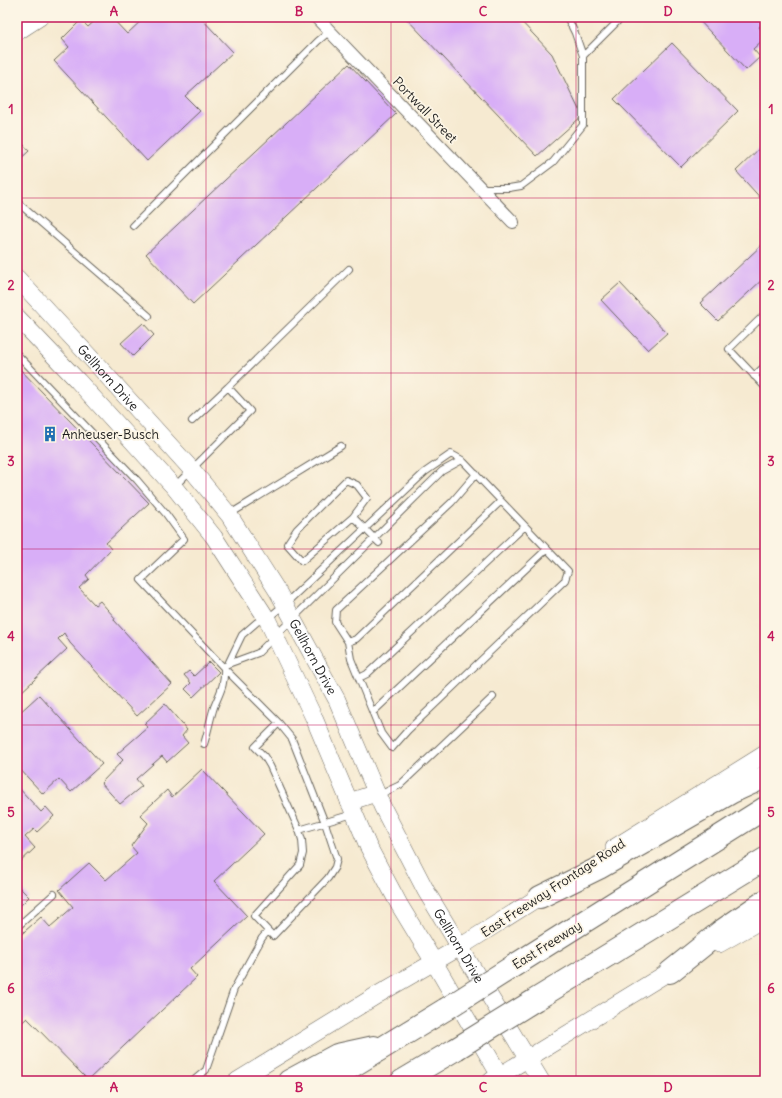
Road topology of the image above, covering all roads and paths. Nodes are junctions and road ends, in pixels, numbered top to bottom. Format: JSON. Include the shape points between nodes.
{"nodes":[{"id":1,"x":40,"y":17,"type":"edge"},
{"id":2,"x":316,"y":17,"type":"edge"},
{"id":3,"x":567,"y":17,"type":"edge"},
{"id":4,"x":622,"y":17,"type":"edge"},
{"id":5,"x":330,"y":31,"type":"junction"},
{"id":6,"x":17,"y":32,"type":"edge"},
{"id":7,"x":582,"y":56,"type":"junction"},
{"id":8,"x":480,"y":188,"type":"junction"},
{"id":9,"x":17,"y":202,"type":"edge"},
{"id":10,"x":513,"y":222,"type":"dead end"},
{"id":11,"x":133,"y":226,"type":"dead end"},
{"id":12,"x":349,"y":269,"type":"dead end"},
{"id":13,"x":17,"y":278,"type":"edge"},
{"id":14,"x":765,"y":314,"type":"edge"},
{"id":15,"x":149,"y":316,"type":"dead end"},
{"id":16,"x":17,"y":317,"type":"edge"},
{"id":17,"x":17,"y":354,"type":"edge"},
{"id":18,"x":96,"y":363,"type":"junction"},
{"id":19,"x":765,"y":366,"type":"edge"},
{"id":20,"x":754,"y":376,"type":"junction"},
{"id":21,"x":78,"y":382,"type":"junction"},
{"id":22,"x":228,"y":387,"type":"junction"},
{"id":23,"x":765,"y":387,"type":"edge"},
{"id":24,"x":192,"y":421,"type":"dead end"},
{"id":25,"x":341,"y":446,"type":"dead end"},
{"id":26,"x":462,"y":460,"type":"junction"},
{"id":27,"x":192,"y":470,"type":"junction"},
{"id":28,"x":476,"y":474,"type":"junction"},
{"id":29,"x":174,"y":487,"type":"junction"},
{"id":30,"x":500,"y":500,"type":"junction"},
{"id":31,"x":229,"y":515,"type":"junction"},
{"id":32,"x":353,"y":517,"type":"junction"},
{"id":33,"x":525,"y":526,"type":"junction"},
{"id":34,"x":365,"y":528,"type":"junction"},
{"id":35,"x":377,"y":541,"type":"junction"},
{"id":36,"x":547,"y":549,"type":"junction"},
{"id":37,"x":288,"y":611,"type":"junction"},
{"id":38,"x":267,"y":619,"type":"junction"},
{"id":39,"x":276,"y":635,"type":"junction"},
{"id":40,"x":348,"y":642,"type":"junction"},
{"id":41,"x":226,"y":666,"type":"junction"},
{"id":42,"x":359,"y":678,"type":"junction"},
{"id":43,"x":493,"y":697,"type":"dead end"},
{"id":44,"x":373,"y":712,"type":"junction"},
{"id":45,"x":280,"y":723,"type":"junction"},
{"id":46,"x":204,"y":744,"type":"dead end"},
{"id":47,"x":765,"y":754,"type":"edge"},
{"id":48,"x":765,"y":777,"type":"edge"},
{"id":49,"x":377,"y":794,"type":"junction"},
{"id":50,"x":352,"y":808,"type":"junction"},
{"id":51,"x":765,"y":808,"type":"edge"},
{"id":52,"x":325,"y":823,"type":"junction"},
{"id":53,"x":299,"y":830,"type":"junction"},
{"id":54,"x":765,"y":859,"type":"edge"},
{"id":55,"x":54,"y":894,"type":"dead end"},
{"id":56,"x":540,"y":897,"type":"junction"},
{"id":57,"x":765,"y":901,"type":"edge"},
{"id":58,"x":765,"y":918,"type":"edge"},
{"id":59,"x":17,"y":927,"type":"edge"},
{"id":60,"x":268,"y":931,"type":"junction"},
{"id":61,"x":460,"y":947,"type":"junction"},
{"id":62,"x":434,"y":962,"type":"junction"},
{"id":63,"x":670,"y":972,"type":"junction"},
{"id":64,"x":389,"y":1044,"type":"junction"},
{"id":65,"x":528,"y":1059,"type":"junction"},
{"id":66,"x":498,"y":1079,"type":"edge"},
{"id":67,"x":193,"y":1081,"type":"edge"},
{"id":68,"x":237,"y":1081,"type":"edge"},
{"id":69,"x":289,"y":1081,"type":"edge"},
{"id":70,"x":328,"y":1081,"type":"edge"},
{"id":71,"x":402,"y":1081,"type":"edge"},
{"id":72,"x":541,"y":1081,"type":"edge"}],
"edges":[{"from":1,"to":6,"type":"main road"},
{"from":2,"to":5,"type":"street","name":"Portwall Street"},
{"from":3,"to":7,"type":"lane","via":[[575,32]]},
{"from":4,"to":7,"type":"lane"},
{"from":5,"to":8,"type":"street","name":"Portwall Street"},
{"from":5,"to":11,"type":"lane"},
{"from":7,"to":8,"type":"lane","via":[[583,125],[553,162],[521,186]]},
{"from":8,"to":10,"type":"street","name":"Portwall Street"},
{"from":9,"to":15,"type":"lane"},
{"from":12,"to":22,"type":"lane"},
{"from":13,"to":18,"type":"main road","name":"Gellhorn Drive"},
{"from":14,"to":20,"type":"lane","via":[[728,349]]},
{"from":16,"to":21,"type":"main road","name":"Gellhorn Drive"},
{"from":17,"to":41,"type":"lane","via":[[137,480],[184,539],[141,580]]},
{"from":18,"to":21,"type":"main road"},
{"from":18,"to":27,"type":"main road","name":"Gellhorn Drive"},
{"from":19,"to":20,"type":"lane"},
{"from":20,"to":23,"type":"lane"},
{"from":21,"to":29,"type":"main road","name":"Gellhorn Drive"},
{"from":22,"to":24,"type":"lane"},
{"from":22,"to":27,"type":"lane","via":[[250,411]]},
{"from":25,"to":31,"type":"lane"},
{"from":26,"to":28,"type":"lane"},
{"from":26,"to":34,"type":"lane","via":[[451,454],[425,472]]},
{"from":26,"to":35,"type":"lane","via":[[442,471]]},
{"from":27,"to":29,"type":"lane"},
{"from":27,"to":31,"type":"main road","name":"Gellhorn Drive"},
{"from":28,"to":30,"type":"lane"},
{"from":28,"to":40,"type":"lane","via":[[452,502],[336,610],[335,622]]},
{"from":29,"to":38,"type":"main road","name":"Gellhorn Drive","via":[[214,537]]},
{"from":30,"to":33,"type":"lane"},
{"from":30,"to":40,"type":"lane","via":[[356,639]]},
{"from":31,"to":37,"type":"main road","name":"Gellhorn Drive"},
{"from":32,"to":32,"type":"lane","via":[[302,561],[287,544],[297,529],[346,480],[357,485],[367,498]]},
{"from":32,"to":34,"type":"lane"},
{"from":33,"to":36,"type":"lane"},
{"from":33,"to":42,"type":"lane","via":[[367,674]]},
{"from":34,"to":35,"type":"lane"},
{"from":34,"to":37,"type":"lane"},
{"from":35,"to":37,"type":"lane","via":[[323,589]]},
{"from":36,"to":44,"type":"lane"},
{"from":36,"to":44,"type":"lane","via":[[568,571],[565,580],[392,748]]},
{"from":37,"to":38,"type":"lane"},
{"from":37,"to":39,"type":"lane"},
{"from":37,"to":49,"type":"main road","name":"Gellhorn Drive","via":[[337,700]]},
{"from":38,"to":39,"type":"main road","name":"Gellhorn Drive"},
{"from":38,"to":41,"type":"lane","via":[[257,622],[242,635]]},
{"from":39,"to":41,"type":"lane","via":[[258,653]]},
{"from":39,"to":50,"type":"main road","name":"Gellhorn Drive"},
{"from":40,"to":42,"type":"lane","via":[[351,660]]},
{"from":41,"to":45,"type":"lane"},
{"from":41,"to":46,"type":"lane","via":[[222,688]]},
{"from":42,"to":44,"type":"lane"},
{"from":43,"to":49,"type":"lane","via":[[400,785]]},
{"from":45,"to":52,"type":"lane","via":[[292,739]]},
{"from":45,"to":53,"type":"lane","via":[[255,747],[270,766]]},
{"from":47,"to":56,"type":"main road","name":"East Freeway Frontage Road","via":[[600,856]]},
{"from":48,"to":56,"type":"highway","via":[[732,792],[599,868]]},
{"from":49,"to":50,"type":"main road"},
{"from":49,"to":61,"type":"main road","name":"Gellhorn Drive","via":[[426,891]]},
{"from":50,"to":52,"type":"lane"},
{"from":50,"to":62,"type":"main road","name":"Gellhorn Drive","via":[[368,846]]},
{"from":51,"to":64,"type":"highway","name":"East Freeway","bridge":true},
{"from":52,"to":53,"type":"lane"},
{"from":52,"to":60,"type":"lane","via":[[337,858],[335,867],[328,878],[273,936]]},
{"from":53,"to":60,"type":"lane","via":[[303,853],[300,865],[254,916]]},
{"from":54,"to":71,"type":"highway","bridge":true},
{"from":55,"to":59,"type":"lane"},
{"from":56,"to":61,"type":"main road","name":"East Freeway Frontage Road"},
{"from":57,"to":63,"type":"highway","via":[[720,932]]},
{"from":58,"to":63,"type":"main road"},
{"from":60,"to":67,"type":"lane","via":[[234,989],[206,1070]]},
{"from":61,"to":62,"type":"main road","name":"East Freeway Frontage Road"},
{"from":61,"to":65,"type":"main road","name":"Gellhorn Drive"},
{"from":62,"to":66,"type":"main road","name":"Gellhorn Drive"},
{"from":62,"to":68,"type":"main road","name":"East Freeway Frontage Road"},
{"from":63,"to":65,"type":"main road"},
{"from":64,"to":69,"type":"highway","via":[[337,1055]]},
{"from":64,"to":70,"type":"highway","name":"East Freeway"},
{"from":65,"to":66,"type":"main road"},
{"from":65,"to":72,"type":"main road","name":"Gellhorn Drive"}]}
